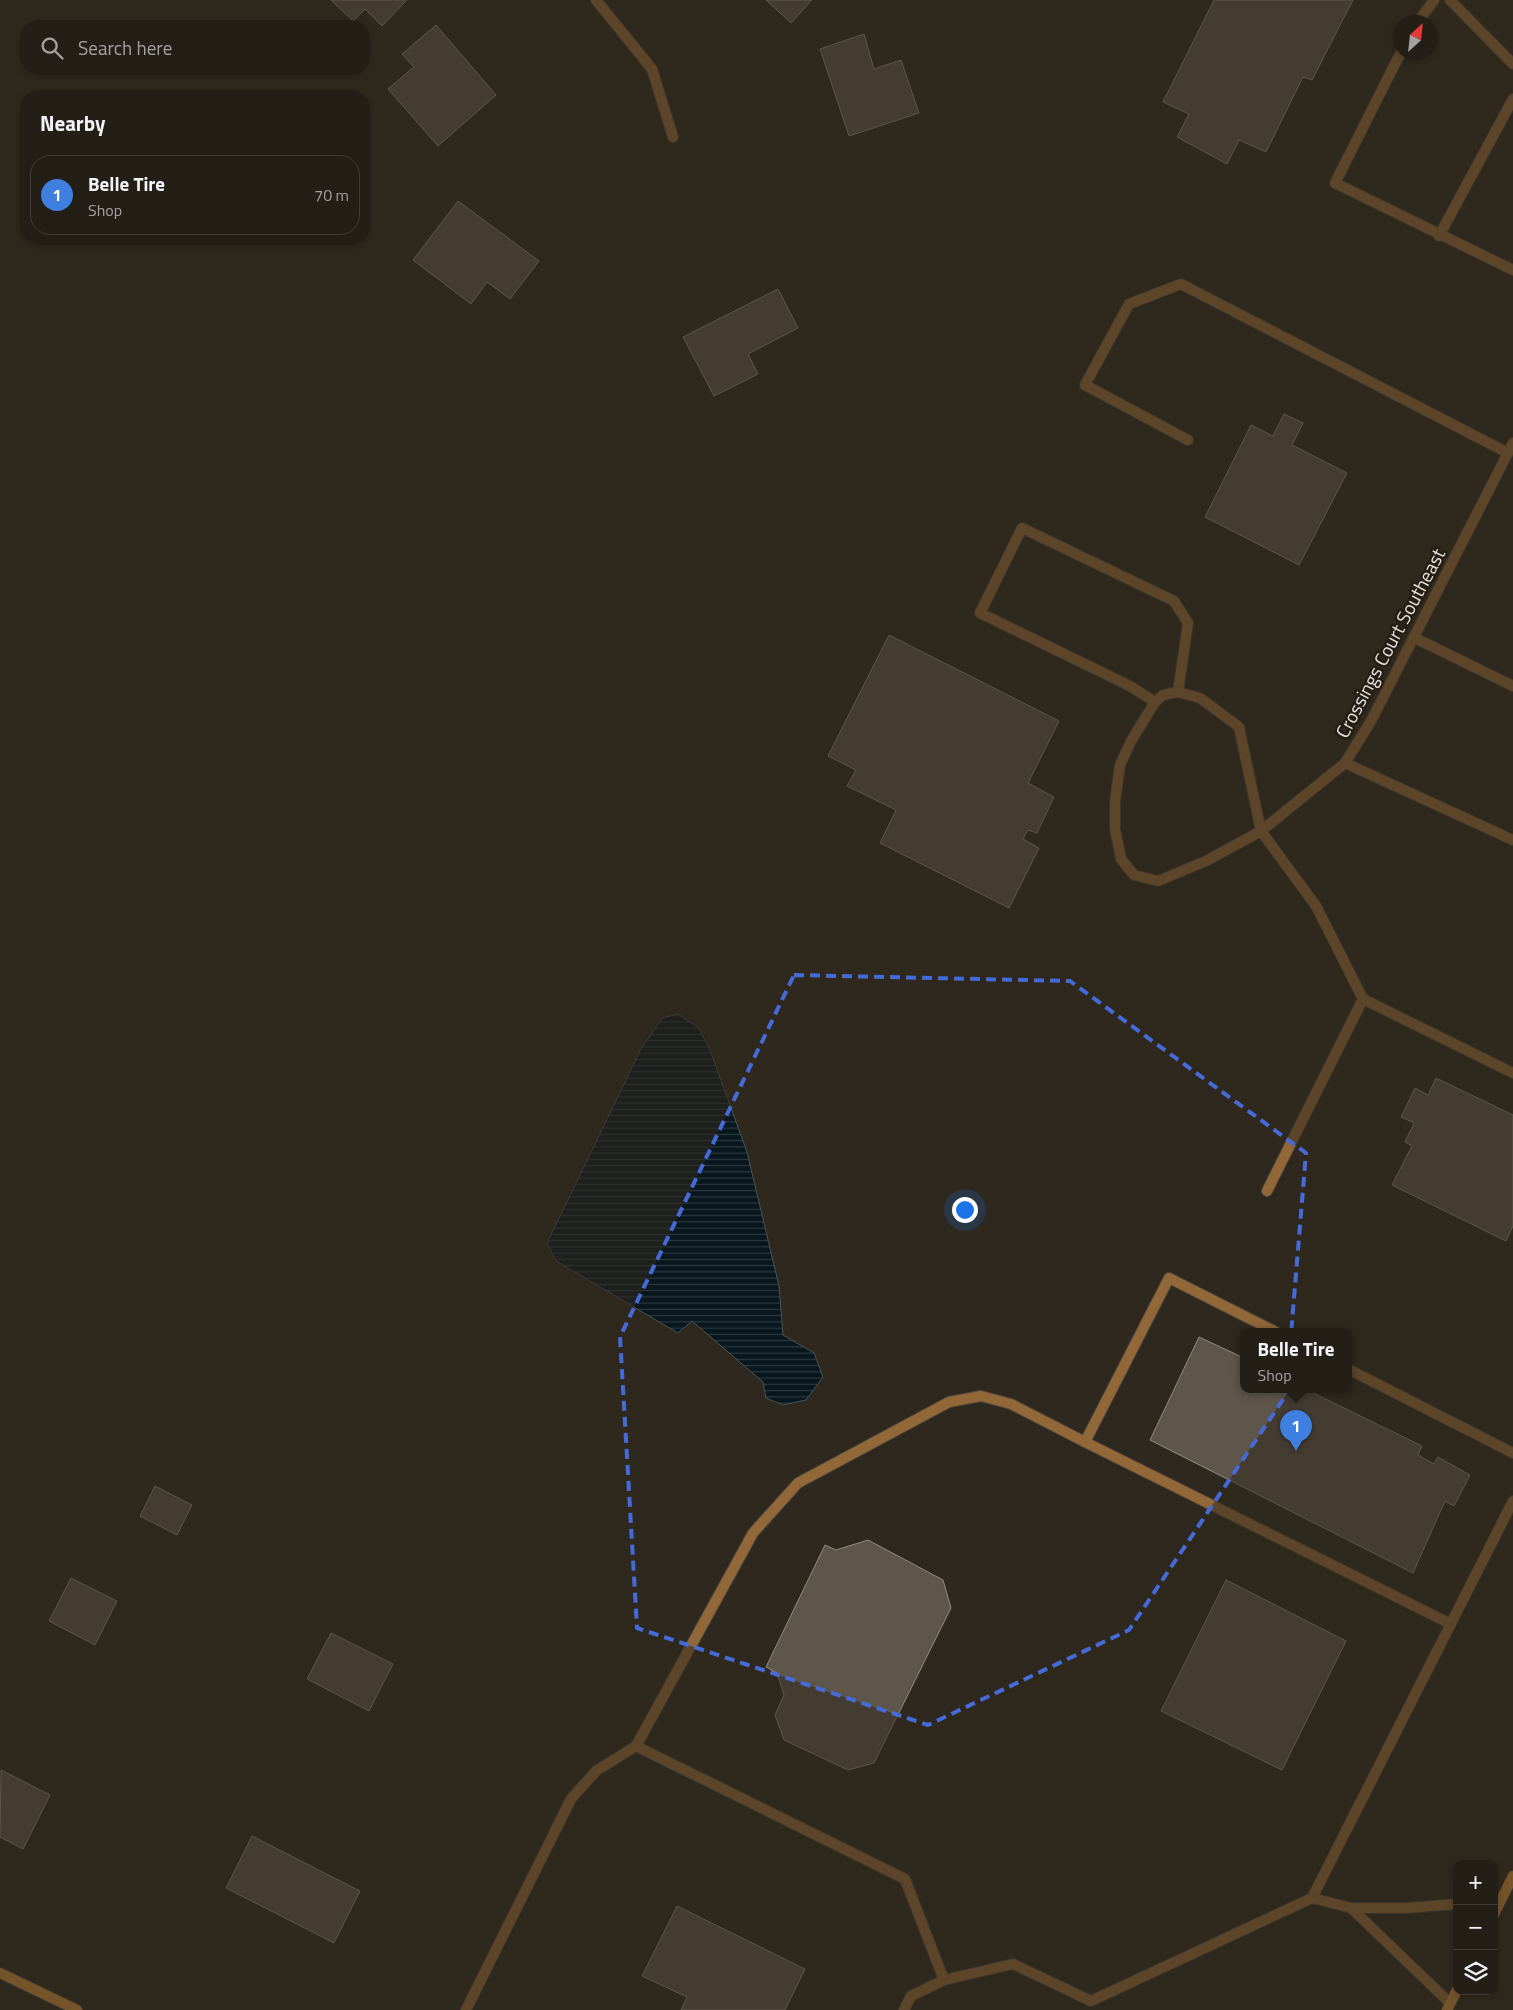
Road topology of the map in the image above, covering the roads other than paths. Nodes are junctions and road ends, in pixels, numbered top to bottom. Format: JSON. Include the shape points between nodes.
{"nodes":[{"id":1,"x":596,"y":0,"type":"edge"},
{"id":2,"x":1434,"y":0,"type":"edge"},
{"id":3,"x":1450,"y":0,"type":"edge"},
{"id":4,"x":1423,"y":15,"type":"edge"},
{"id":5,"x":1397,"y":60,"type":"edge"},
{"id":6,"x":1513,"y":64,"type":"edge"},
{"id":7,"x":1513,"y":99,"type":"edge"},
{"id":8,"x":674,"y":137,"type":"dead end"},
{"id":9,"x":1439,"y":236,"type":"junction"},
{"id":10,"x":1513,"y":270,"type":"edge"},
{"id":11,"x":1188,"y":440,"type":"dead end"},
{"id":12,"x":1513,"y":443,"type":"edge"},
{"id":13,"x":1508,"y":453,"type":"junction"},
{"id":14,"x":1414,"y":638,"type":"junction"},
{"id":15,"x":1513,"y":686,"type":"edge"},
{"id":16,"x":1178,"y":692,"type":"junction"},
{"id":17,"x":1155,"y":702,"type":"junction"},
{"id":18,"x":1345,"y":763,"type":"junction"},
{"id":19,"x":1261,"y":831,"type":"junction"},
{"id":20,"x":1513,"y":840,"type":"edge"},
{"id":21,"x":1363,"y":1000,"type":"junction"},
{"id":22,"x":1513,"y":1073,"type":"edge"},
{"id":23,"x":1267,"y":1191,"type":"dead end"},
{"id":24,"x":1268,"y":1328,"type":"edge"},
{"id":25,"x":1352,"y":1371,"type":"edge"},
{"id":26,"x":1085,"y":1442,"type":"junction"},
{"id":27,"x":1513,"y":1453,"type":"edge"},
{"id":28,"x":1513,"y":1501,"type":"edge"},
{"id":29,"x":1451,"y":1624,"type":"junction"},
{"id":30,"x":636,"y":1746,"type":"junction"},
{"id":31,"x":1513,"y":1876,"type":"edge"},
{"id":32,"x":1312,"y":1898,"type":"junction"},
{"id":33,"x":1498,"y":1899,"type":"edge"},
{"id":34,"x":1453,"y":1904,"type":"edge"},
{"id":35,"x":1352,"y":1908,"type":"junction"},
{"id":36,"x":0,"y":1972,"type":"edge"},
{"id":37,"x":944,"y":1980,"type":"junction"},
{"id":38,"x":1092,"y":2006,"type":"edge"},
{"id":39,"x":1449,"y":2006,"type":"edge"},
{"id":40,"x":77,"y":2010,"type":"edge"},
{"id":41,"x":466,"y":2010,"type":"edge"},
{"id":42,"x":904,"y":2010,"type":"edge"}],
"edges":[{"from":1,"to":8,"type":"street","via":[[652,68]]},
{"from":2,"to":4,"type":"street"},
{"from":3,"to":6,"type":"street"},
{"from":5,"to":9,"type":"street","via":[[1335,183]]},
{"from":7,"to":9,"type":"street"},
{"from":9,"to":10,"type":"street"},
{"from":11,"to":13,"type":"street","via":[[1085,385],[1129,304],[1181,284]]},
{"from":12,"to":13,"type":"street","name":"Crossings Court Southeast"},
{"from":13,"to":14,"type":"street","name":"Crossings Court Southeast"},
{"from":14,"to":15,"type":"street"},
{"from":14,"to":18,"type":"street","name":"Crossings Court Southeast"},
{"from":16,"to":17,"type":"street","via":[[1163,695]]},
{"from":16,"to":17,"type":"street","via":[[1188,623],[1174,601],[1022,528],[980,613],[1130,686]]},
{"from":16,"to":19,"type":"street","via":[[1200,698],[1239,727]]},
{"from":17,"to":19,"type":"street","via":[[1120,765],[1115,802],[1115,829],[1121,859],[1134,875],[1158,881],[1206,861]]},
{"from":18,"to":19,"type":"street","name":"Crossings Court Southeast"},
{"from":18,"to":20,"type":"street"},
{"from":19,"to":21,"type":"street","via":[[1316,906]]},
{"from":21,"to":22,"type":"street"},
{"from":21,"to":23,"type":"street"},
{"from":24,"to":26,"type":"street","via":[[1169,1278]]},
{"from":25,"to":27,"type":"street"},
{"from":26,"to":29,"type":"street"},
{"from":26,"to":30,"type":"street","via":[[1011,1404],[981,1396],[949,1402],[798,1483],[753,1534]]},
{"from":28,"to":29,"type":"street"},
{"from":29,"to":32,"type":"street"},
{"from":30,"to":37,"type":"street","via":[[905,1879]]},
{"from":30,"to":41,"type":"street","via":[[596,1771],[571,1798]]},
{"from":31,"to":33,"type":"main road"},
{"from":32,"to":35,"type":"street"},
{"from":32,"to":38,"type":"street"},
{"from":34,"to":35,"type":"street"},
{"from":35,"to":39,"type":"street"},
{"from":36,"to":40,"type":"main road"},
{"from":37,"to":38,"type":"street","via":[[1013,1964]]},
{"from":37,"to":42,"type":"street","via":[[911,1996]]}]}
